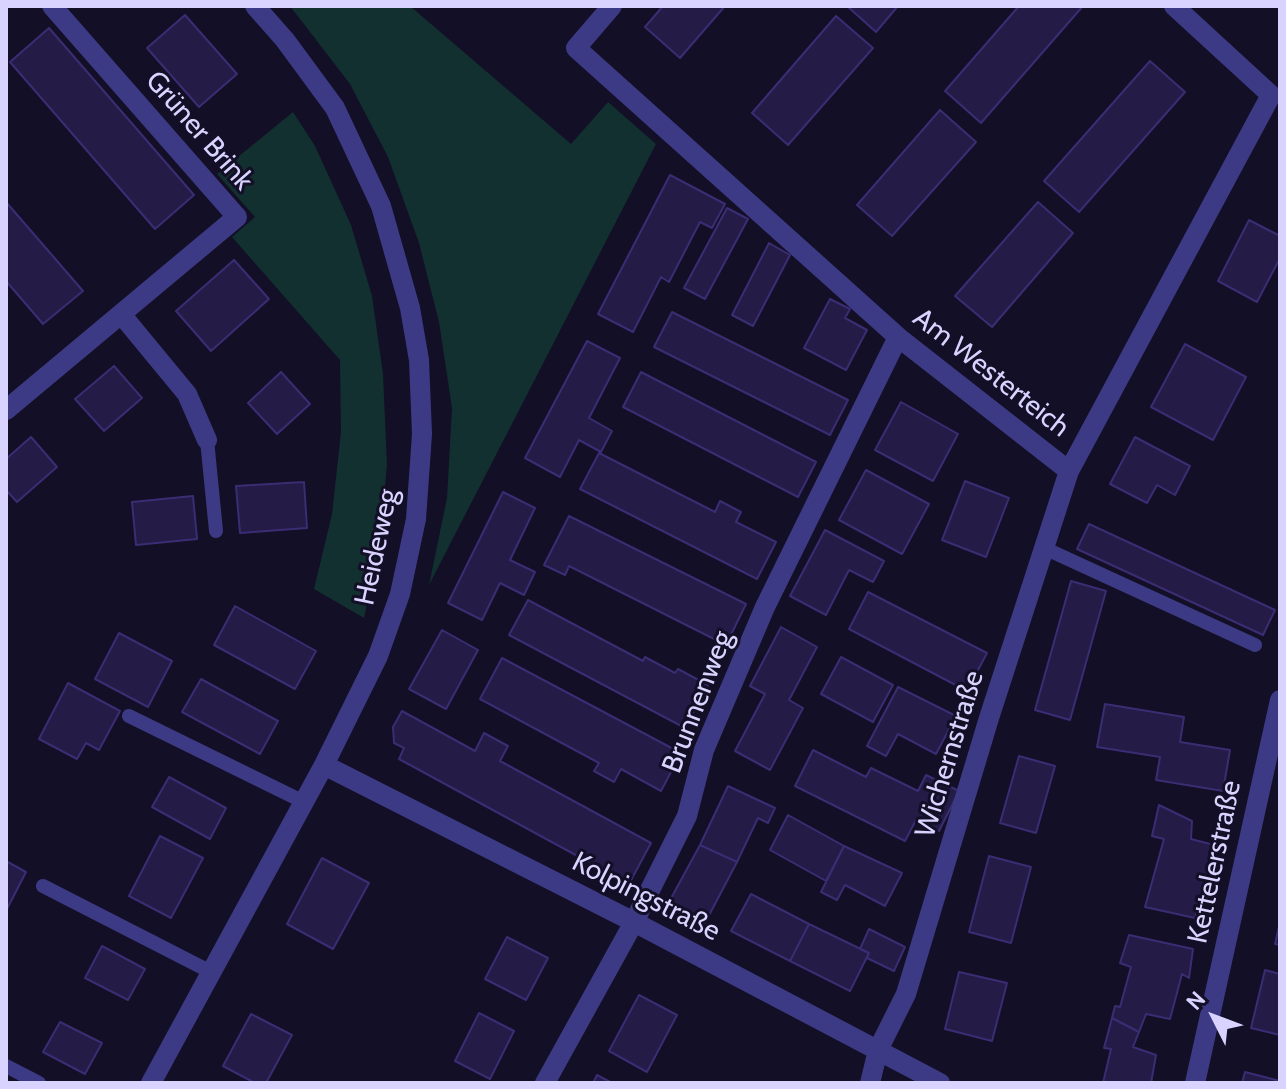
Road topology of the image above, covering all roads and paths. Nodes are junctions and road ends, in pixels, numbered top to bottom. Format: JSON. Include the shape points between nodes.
{"nodes":[{"id":1,"x":52,"y":6,"type":"edge"},
{"id":2,"x":255,"y":6,"type":"edge"},
{"id":3,"x":612,"y":6,"type":"edge"},
{"id":4,"x":1174,"y":6,"type":"edge"},
{"id":5,"x":121,"y":314,"type":"junction"},
{"id":6,"x":898,"y":337,"type":"junction"},
{"id":7,"x":6,"y":410,"type":"edge"},
{"id":8,"x":207,"y":440,"type":"joint"},
{"id":9,"x":1069,"y":471,"type":"junction"},
{"id":10,"x":216,"y":531,"type":"dead end"},
{"id":11,"x":1044,"y":548,"type":"junction"},
{"id":12,"x":1255,"y":645,"type":"dead end"},
{"id":13,"x":1280,"y":700,"type":"edge"},
{"id":14,"x":129,"y":716,"type":"dead end"},
{"id":15,"x":324,"y":765,"type":"junction"},
{"id":16,"x":304,"y":802,"type":"junction"},
{"id":17,"x":43,"y":886,"type":"dead end"},
{"id":18,"x":634,"y":922,"type":"junction"},
{"id":19,"x":211,"y":972,"type":"junction"},
{"id":20,"x":878,"y":1050,"type":"junction"},
{"id":21,"x":6,"y":1066,"type":"edge"},
{"id":22,"x":39,"y":1083,"type":"edge"},
{"id":23,"x":151,"y":1083,"type":"edge"},
{"id":24,"x":545,"y":1083,"type":"edge"},
{"id":25,"x":870,"y":1083,"type":"edge"},
{"id":26,"x":940,"y":1083,"type":"edge"},
{"id":27,"x":1195,"y":1083,"type":"edge"}],
"edges":[{"from":1,"to":5,"type":"street","name":"Grüner Brink","via":[[237,217]]},
{"from":2,"to":15,"type":"street","name":"Heideweg","via":[[335,108],[381,206],[419,360],[422,434],[416,519],[400,594],[378,656]]},
{"from":3,"to":6,"type":"street","name":"Am Westerteich","via":[[576,48]]},
{"from":4,"to":9,"type":"street","name":"Am Westerteich","via":[[1271,95]]},
{"from":5,"to":7,"type":"street","name":"Grüner Brink"},
{"from":5,"to":8,"type":"street","via":[[187,394]]},
{"from":6,"to":9,"type":"street","name":"Am Westerteich"},
{"from":6,"to":18,"type":"street","name":"Brunnenweg","via":[[765,607],[704,750],[687,816]]},
{"from":8,"to":10,"type":"lane"},
{"from":9,"to":11,"type":"street","name":"Wichernstraße"},
{"from":11,"to":12,"type":"lane"},
{"from":11,"to":20,"type":"street","name":"Wichernstraße","via":[[906,994]]},
{"from":13,"to":27,"type":"street","name":"Kettelerstraße"},
{"from":14,"to":16,"type":"lane"},
{"from":15,"to":16,"type":"street","name":"Heideweg"},
{"from":15,"to":18,"type":"street","name":"Kolpingstraße"},
{"from":16,"to":19,"type":"street","name":"Heideweg"},
{"from":17,"to":19,"type":"lane"},
{"from":18,"to":20,"type":"street","name":"Kolpingstraße"},
{"from":18,"to":24,"type":"street","name":"Brunnenweg"},
{"from":19,"to":23,"type":"street","name":"Heideweg"},
{"from":20,"to":25,"type":"street","name":"Wichernstraße"},
{"from":20,"to":26,"type":"street","name":"Kolpingstraße"},
{"from":21,"to":22,"type":"lane"}]}
